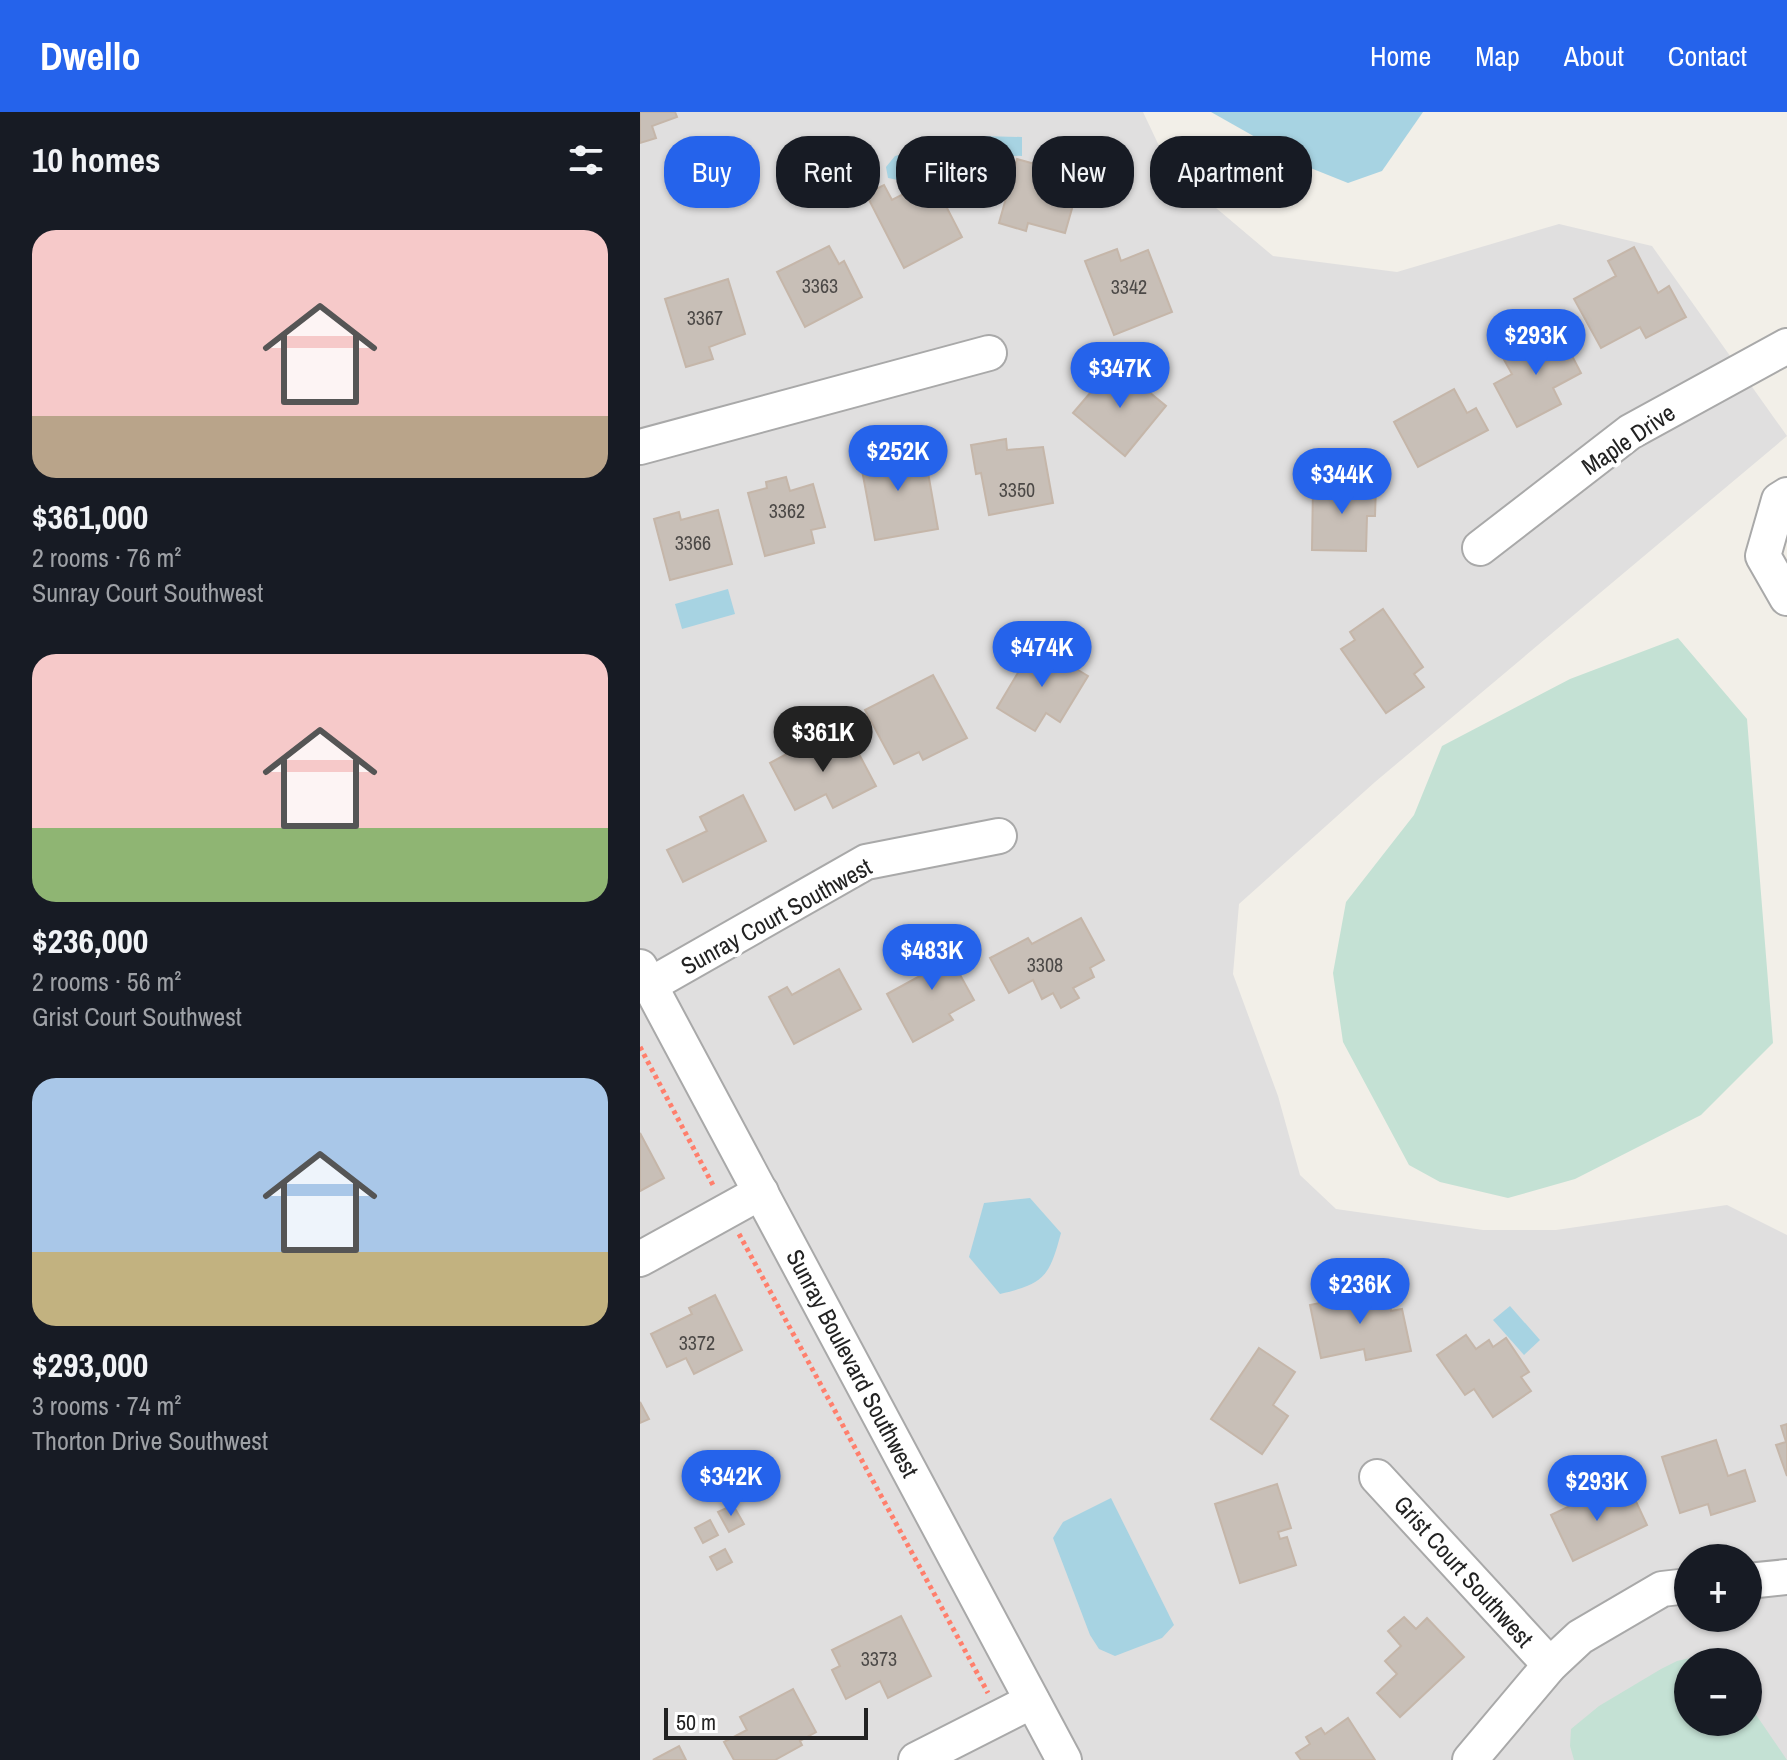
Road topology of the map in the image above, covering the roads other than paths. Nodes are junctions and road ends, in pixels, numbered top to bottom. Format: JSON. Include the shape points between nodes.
{"nodes":[{"id":1,"x":1787,"y":346,"type":"edge"},
{"id":2,"x":989,"y":353,"type":"dead end"},
{"id":3,"x":640,"y":447,"type":"edge"},
{"id":4,"x":1782,"y":512,"type":"edge"},
{"id":5,"x":1480,"y":548,"type":"dead end"},
{"id":6,"x":1785,"y":591,"type":"edge"},
{"id":7,"x":999,"y":836,"type":"dead end"},
{"id":8,"x":645,"y":976,"type":"edge"},
{"id":9,"x":761,"y":1192,"type":"junction"},
{"id":10,"x":640,"y":1259,"type":"edge"},
{"id":11,"x":1377,"y":1477,"type":"dead end"},
{"id":12,"x":1787,"y":1577,"type":"edge"},
{"id":13,"x":1762,"y":1580,"type":"edge"},
{"id":14,"x":1674,"y":1588,"type":"edge"},
{"id":15,"x":1550,"y":1665,"type":"junction"},
{"id":16,"x":1032,"y":1701,"type":"junction"},
{"id":17,"x":916,"y":1760,"type":"edge"},
{"id":18,"x":1064,"y":1760,"type":"edge"},
{"id":19,"x":1470,"y":1760,"type":"edge"}],
"edges":[{"from":1,"to":5,"type":"street","name":"Maple Drive","via":[[1630,432]]},
{"from":2,"to":3,"type":"street"},
{"from":4,"to":6,"type":"street","via":[[1763,556]]},
{"from":7,"to":8,"type":"street","name":"Sunray Court Southwest","via":[[866,862]]},
{"from":8,"to":9,"type":"street","name":"Sunray Boulevard Southwest"},
{"from":9,"to":10,"type":"street"},
{"from":9,"to":16,"type":"street","name":"Sunray Boulevard Southwest"},
{"from":11,"to":15,"type":"street","name":"Grist Court Southwest"},
{"from":12,"to":13,"type":"street"},
{"from":14,"to":15,"type":"street","via":[[1662,1589],[1580,1637]]},
{"from":15,"to":19,"type":"street"},
{"from":16,"to":17,"type":"street"},
{"from":16,"to":18,"type":"street","name":"Sunray Boulevard Southwest"}]}
